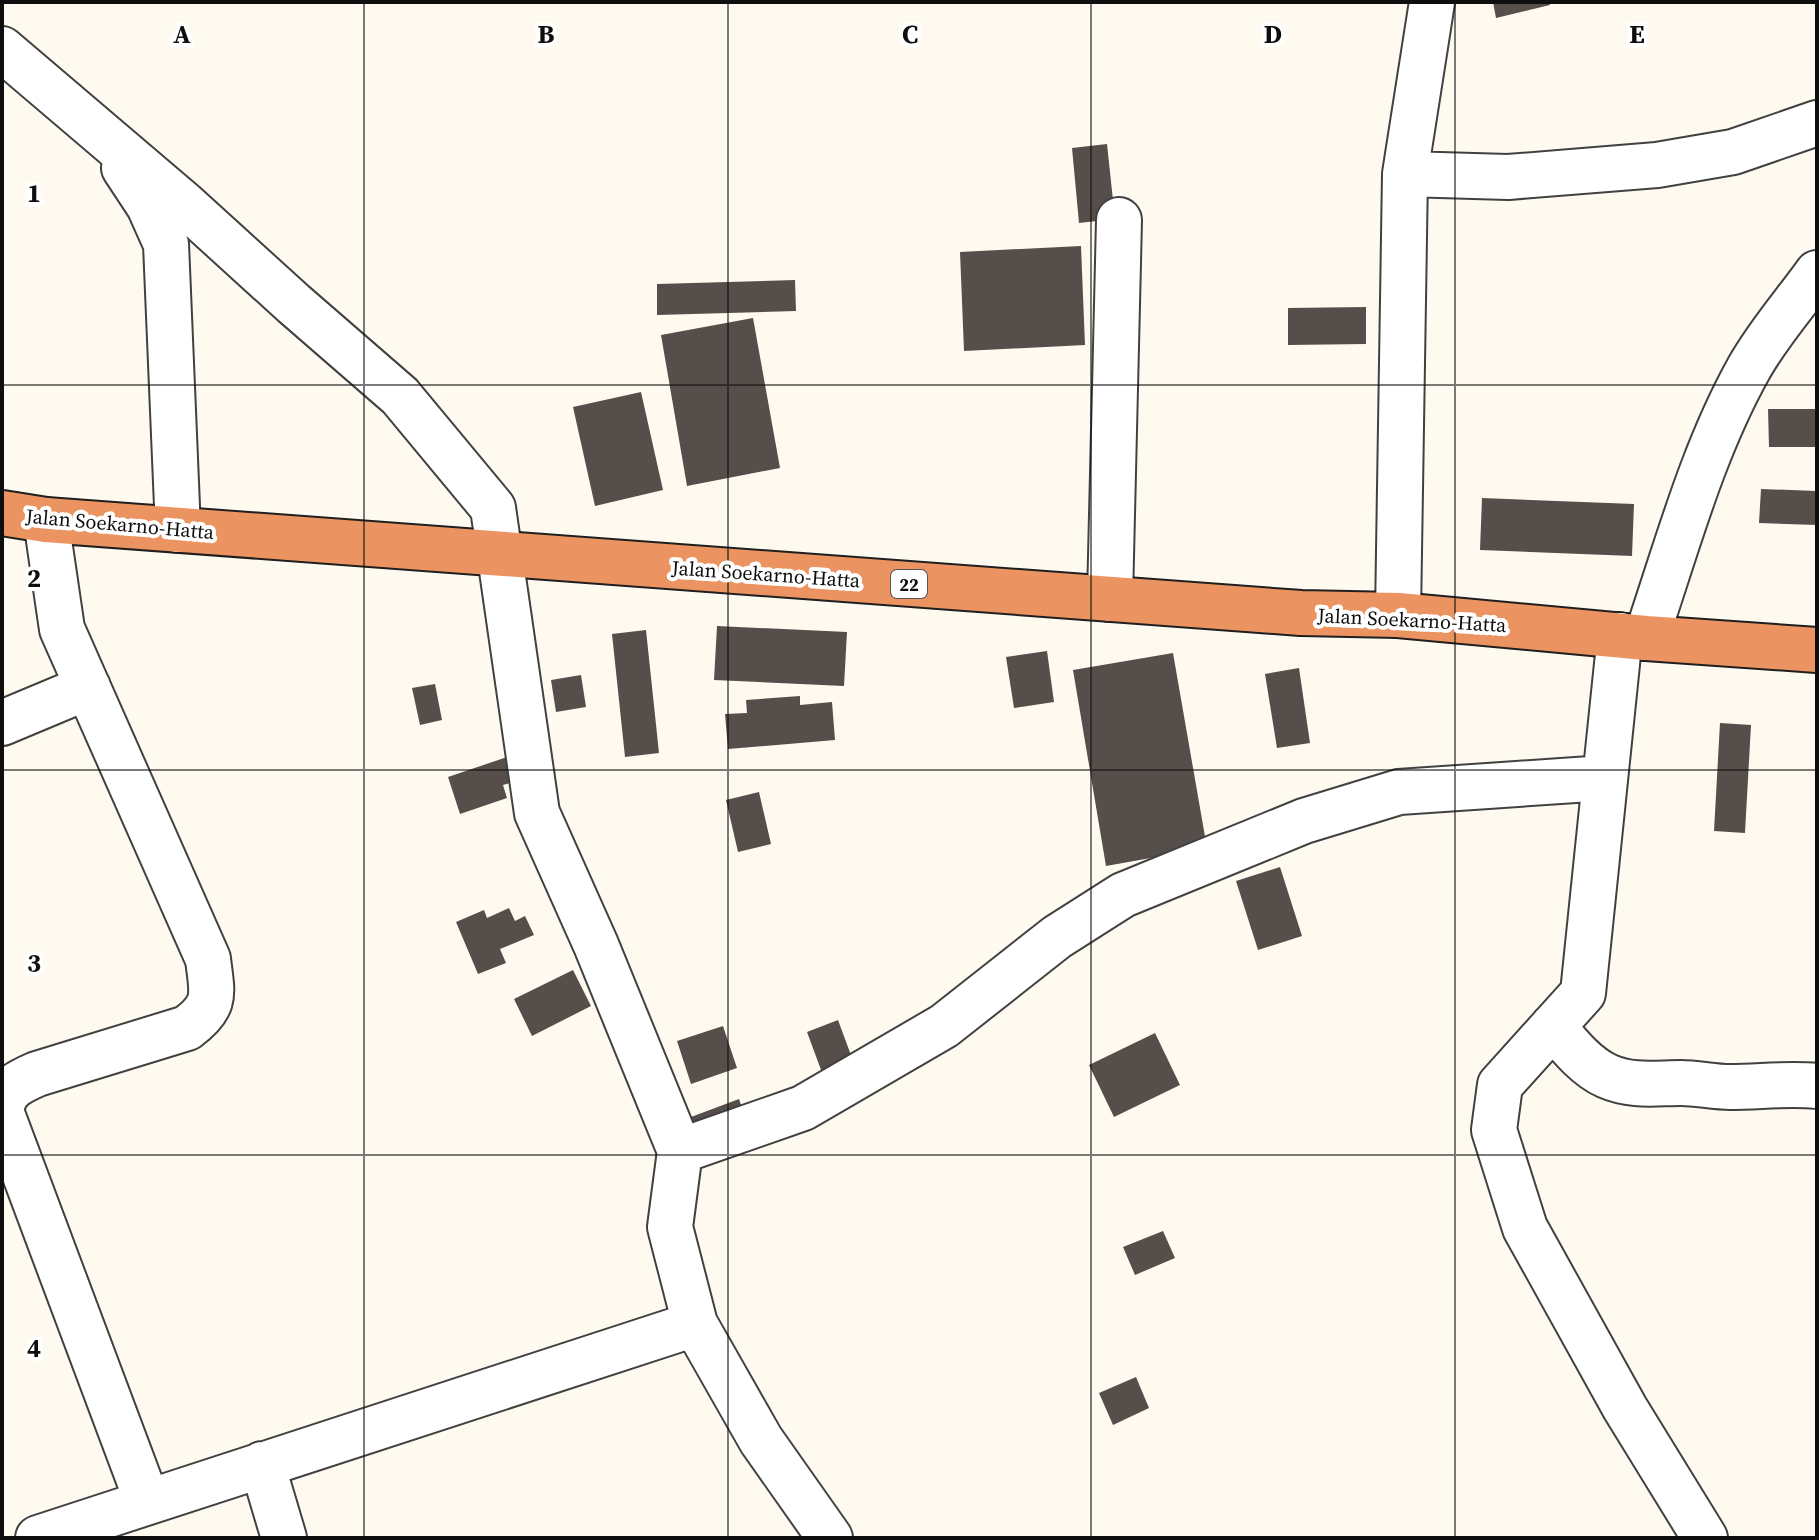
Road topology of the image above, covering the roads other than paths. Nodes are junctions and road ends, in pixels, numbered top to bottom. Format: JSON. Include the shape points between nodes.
{"nodes":[{"id":1,"x":1432,"y":2,"type":"edge"},
{"id":2,"x":2,"y":49,"type":"edge"},
{"id":3,"x":1817,"y":123,"type":"edge"},
{"id":4,"x":106,"y":137,"type":"junction"},
{"id":5,"x":1405,"y":174,"type":"junction"},
{"id":6,"x":1119,"y":220,"type":"dead end"},
{"id":7,"x":1816,"y":276,"type":"edge"},
{"id":8,"x":2,"y":513,"type":"edge"},
{"id":9,"x":46,"y":520,"type":"junction"},
{"id":10,"x":178,"y":530,"type":"junction"},
{"id":11,"x":500,"y":554,"type":"junction"},
{"id":12,"x":1110,"y":599,"type":"junction"},
{"id":13,"x":1398,"y":615,"type":"junction"},
{"id":14,"x":1633,"y":637,"type":"junction"},
{"id":15,"x":1817,"y":650,"type":"edge"},
{"id":16,"x":88,"y":687,"type":"junction"},
{"id":17,"x":2,"y":723,"type":"edge"},
{"id":18,"x":1605,"y":778,"type":"junction"},
{"id":19,"x":1553,"y":1026,"type":"junction"},
{"id":20,"x":1817,"y":1086,"type":"edge"},
{"id":21,"x":2,"y":1102,"type":"edge"},
{"id":22,"x":680,"y":1151,"type":"junction"},
{"id":23,"x":695,"y":1324,"type":"junction"},
{"id":24,"x":262,"y":1464,"type":"junction"},
{"id":25,"x":147,"y":1501,"type":"junction"},
{"id":26,"x":38,"y":1538,"type":"edge"},
{"id":27,"x":284,"y":1538,"type":"edge"},
{"id":28,"x":830,"y":1538,"type":"edge"},
{"id":29,"x":1705,"y":1538,"type":"edge"}],
"edges":[{"from":1,"to":5,"type":"street"},
{"from":2,"to":4,"type":"street"},
{"from":3,"to":5,"type":"street","via":[[1733,152],[1657,165],[1508,177]]},
{"from":4,"to":10,"type":"street","via":[[166,244]]},
{"from":4,"to":11,"type":"street","via":[[400,396],[493,508]]},
{"from":5,"to":13,"type":"street"},
{"from":6,"to":12,"type":"street"},
{"from":7,"to":14,"type":"street","via":[[1749,367]]},
{"from":8,"to":9,"type":"highway","name":"Jalan Soekarno-Hatta","number":"22"},
{"from":9,"to":10,"type":"highway","name":"Jalan Soekarno-Hatta","number":"22"},
{"from":9,"to":16,"type":"street","via":[[62,629]]},
{"from":10,"to":11,"type":"highway","name":"Jalan Soekarno-Hatta","number":"22"},
{"from":11,"to":12,"type":"highway","name":"Jalan Soekarno-Hatta","number":"22"},
{"from":11,"to":22,"type":"street","via":[[537,813]]},
{"from":12,"to":13,"type":"highway","name":"Jalan Soekarno-Hatta","number":"22"},
{"from":13,"to":14,"type":"highway","name":"Jalan Soekarno-Hatta","number":"22"},
{"from":14,"to":15,"type":"highway","name":"Jalan Soekarno-Hatta","number":"22"},
{"from":14,"to":18,"type":"street"},
{"from":16,"to":17,"type":"street"},
{"from":16,"to":21,"type":"street","via":[[208,959],[212,997],[202,1017],[187,1028],[37,1074],[18,1083]]},
{"from":18,"to":19,"type":"street","via":[[1583,993]]},
{"from":18,"to":22,"type":"street","via":[[1399,792],[1304,821],[1123,895],[1057,937],[944,1026],[803,1108]]},
{"from":19,"to":20,"type":"street","via":[[1598,1070],[1638,1085]]},
{"from":19,"to":29,"type":"street","via":[[1500,1085],[1494,1130],[1525,1228]]},
{"from":21,"to":25,"type":"street"},
{"from":22,"to":23,"type":"street","via":[[670,1227]]},
{"from":23,"to":24,"type":"street"},
{"from":23,"to":28,"type":"street","via":[[761,1440]]},
{"from":24,"to":25,"type":"street"},
{"from":24,"to":27,"type":"street"},
{"from":25,"to":26,"type":"street"}]}
